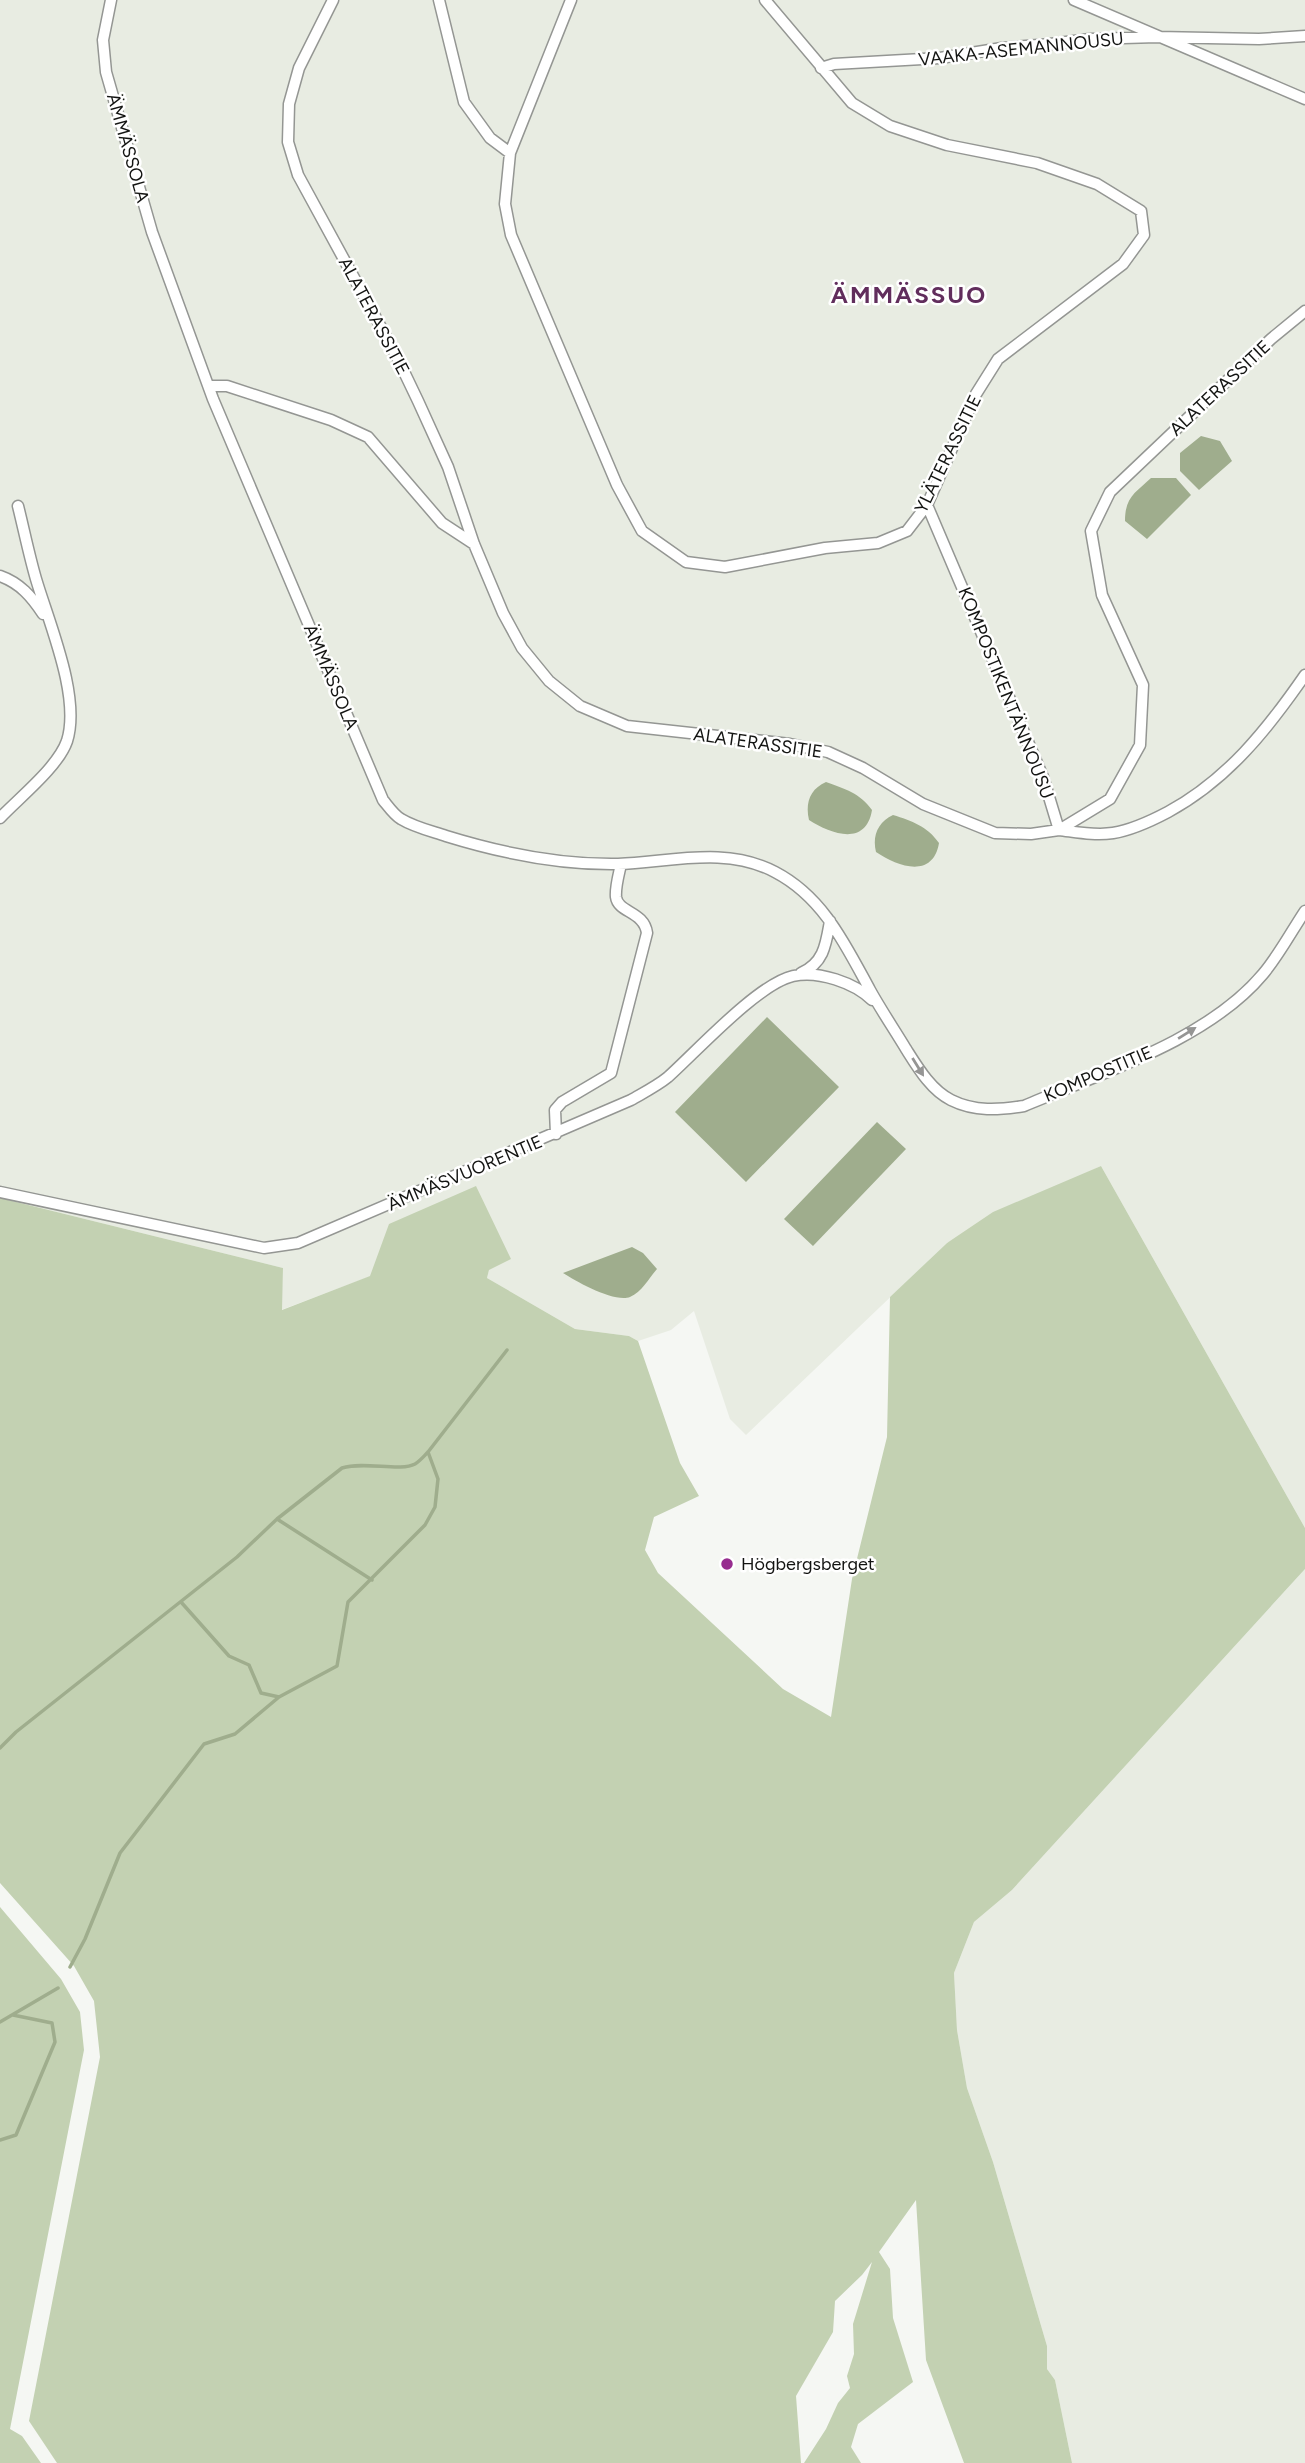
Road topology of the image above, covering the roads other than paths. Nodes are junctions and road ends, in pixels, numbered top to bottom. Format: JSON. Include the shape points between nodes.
{"nodes":[{"id":1,"x":111,"y":0,"type":"edge"},
{"id":2,"x":332,"y":0,"type":"edge"},
{"id":3,"x":439,"y":0,"type":"edge"},
{"id":4,"x":571,"y":0,"type":"edge"},
{"id":5,"x":765,"y":0,"type":"edge"},
{"id":6,"x":1074,"y":0,"type":"edge"},
{"id":7,"x":1305,"y":36,"type":"edge"},
{"id":8,"x":1157,"y":37,"type":"junction"},
{"id":9,"x":821,"y":68,"type":"junction"},
{"id":10,"x":1305,"y":99,"type":"edge"},
{"id":11,"x":510,"y":153,"type":"junction"},
{"id":12,"x":1305,"y":311,"type":"edge"},
{"id":13,"x":209,"y":386,"type":"junction"},
{"id":14,"x":927,"y":505,"type":"junction"},
{"id":15,"x":19,"y":506,"type":"dead end"},
{"id":16,"x":474,"y":544,"type":"junction"},
{"id":17,"x":0,"y":576,"type":"edge"},
{"id":18,"x":50,"y":623,"type":"junction"},
{"id":19,"x":1305,"y":675,"type":"edge"},
{"id":20,"x":0,"y":818,"type":"edge"},
{"id":21,"x":1059,"y":830,"type":"junction"},
{"id":22,"x":621,"y":864,"type":"junction"},
{"id":23,"x":1305,"y":911,"type":"edge"},
{"id":24,"x":830,"y":921,"type":"junction"},
{"id":25,"x":794,"y":975,"type":"junction"},
{"id":26,"x":881,"y":1009,"type":"junction"},
{"id":27,"x":556,"y":1134,"type":"junction"},
{"id":28,"x":0,"y":1192,"type":"edge"}],
"edges":[{"from":1,"to":13,"type":"street","name":"ÄMMÄSSOLA","via":[[103,40],[106,72],[152,232]]},
{"from":2,"to":16,"type":"street","name":"ALATERASSITIE","via":[[299,68],[289,104],[288,142],[298,175],[418,401],[448,467]]},
{"from":3,"to":11,"type":"street","via":[[464,102],[490,138]]},
{"from":4,"to":11,"type":"street","name":"YLÄTERASSITIE"},
{"from":5,"to":9,"type":"street","name":"YLÄTERASSITIE"},
{"from":6,"to":8,"type":"street"},
{"from":7,"to":8,"type":"street","name":"VAAKA-ASEMANNOUSU"},
{"from":8,"to":9,"type":"street","name":"VAAKA-ASEMANNOUSU","via":[[1090,39]]},
{"from":8,"to":10,"type":"street"},
{"from":9,"to":14,"type":"street","name":"YLÄTERASSITIE","via":[[852,103],[890,126],[947,145],[1037,163],[1097,184],[1141,211],[1144,235],[1123,264],[998,359],[976,394]]},
{"from":11,"to":14,"type":"street","name":"YLÄTERASSITIE","via":[[505,204],[511,235],[617,485],[642,531],[686,562],[725,567],[878,543],[907,531]]},
{"from":12,"to":21,"type":"street","name":"ALATERASSITIE","via":[[1110,492],[1091,531],[1102,595],[1143,685],[1140,746],[1110,799]]},
{"from":13,"to":16,"type":"street","via":[[227,386],[368,437],[442,523]]},
{"from":13,"to":22,"type":"street","name":"ÄMMÄSSOLA","via":[[383,800],[398,818],[473,844],[570,863]]},
{"from":14,"to":21,"type":"street","name":"KOMPOSTIKENTÄNNOUSU","via":[[1043,778]]},
{"from":15,"to":18,"type":"street"},
{"from":16,"to":21,"type":"street","name":"ALATERASSITIE","via":[[522,648],[549,681],[580,706],[627,726],[828,752],[923,804],[995,833],[1031,835]]},
{"from":17,"to":18,"type":"street","via":[[30,594]]},
{"from":18,"to":20,"type":"street","via":[[69,684],[71,716],[66,742],[56,760]]},
{"from":19,"to":21,"type":"street","via":[[1252,746],[1214,783],[1185,803],[1149,822],[1113,833]]},
{"from":22,"to":24,"type":"street","name":"ÄMMÄSSOLA","via":[[708,857],[752,863],[791,881]]},
{"from":22,"to":27,"type":"street","via":[[616,899],[642,919],[648,933],[611,1073],[562,1102],[555,1111]]},
{"from":26,"to":23,"type":"street","name":"KOMPOSTITIE","one_way":true,"via":[[924,1078],[949,1100],[974,1108],[1024,1106],[1173,1042],[1224,1009],[1262,975]]},
{"from":24,"to":25,"type":"street","name":"ÄMMÄSVUORENTIE","via":[[819,961]]},
{"from":24,"to":26,"type":"street","name":"ÄMMÄSSOLA"},
{"from":25,"to":26,"type":"street","via":[[847,984],[863,991]]},
{"from":25,"to":27,"type":"street","name":"ÄMMÄSVUORENTIE","via":[[759,994],[665,1079]]},
{"from":27,"to":28,"type":"street","name":"ÄMMÄSVUORENTIE","via":[[298,1243],[264,1248]]}]}
